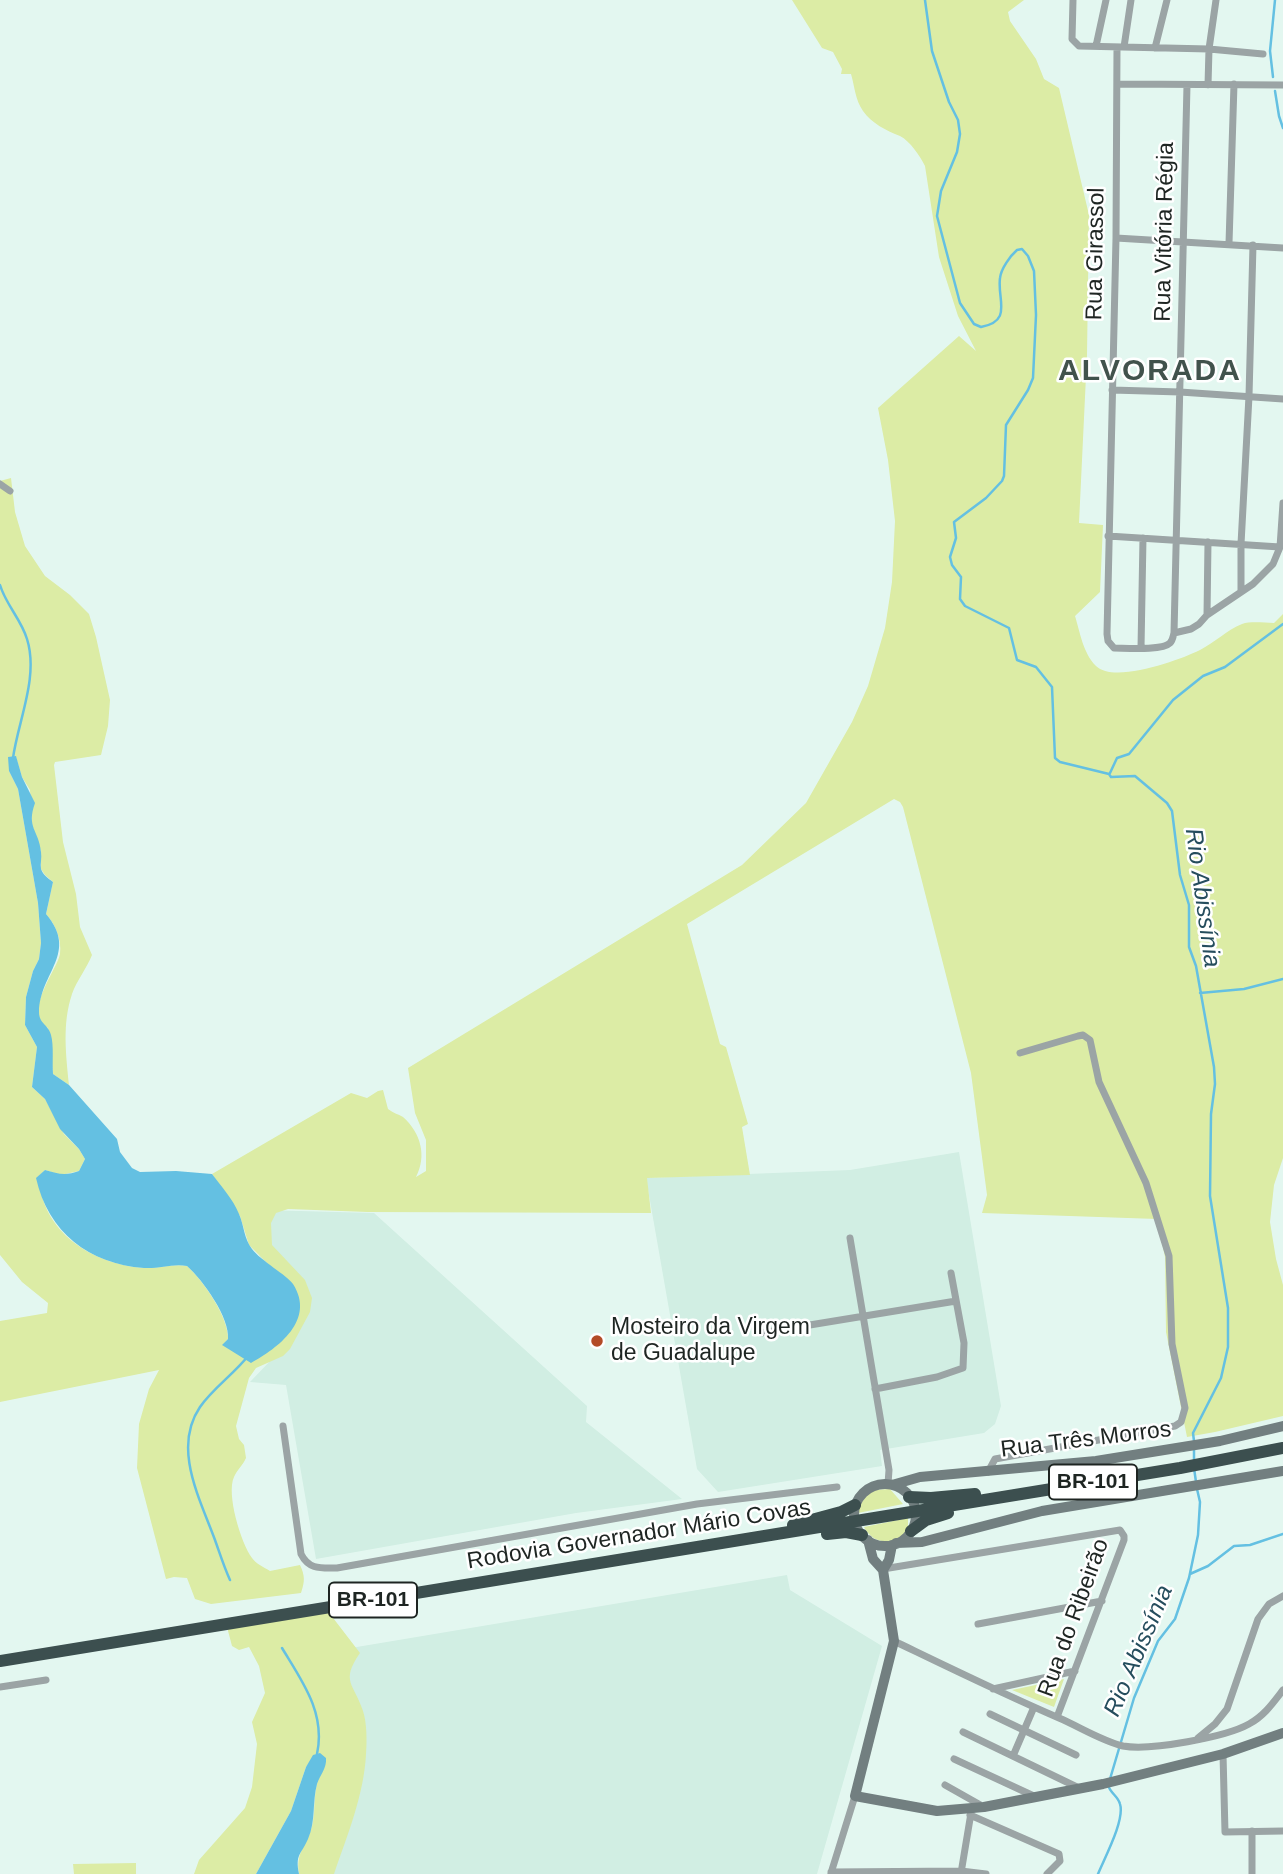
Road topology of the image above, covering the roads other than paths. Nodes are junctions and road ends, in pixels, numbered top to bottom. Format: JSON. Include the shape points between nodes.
{"nodes":[{"id":1,"x":1073,"y":0,"type":"edge"},
{"id":2,"x":1105,"y":0,"type":"edge"},
{"id":3,"x":1131,"y":0,"type":"edge"},
{"id":4,"x":1167,"y":0,"type":"edge"},
{"id":5,"x":1216,"y":0,"type":"edge"},
{"id":6,"x":1096,"y":47,"type":"junction"},
{"id":7,"x":1120,"y":47,"type":"junction"},
{"id":8,"x":1155,"y":48,"type":"junction"},
{"id":9,"x":1209,"y":49,"type":"junction"},
{"id":10,"x":1263,"y":54,"type":"dead end"},
{"id":11,"x":1118,"y":84,"type":"junction"},
{"id":12,"x":1187,"y":85,"type":"junction"},
{"id":13,"x":1208,"y":85,"type":"junction"},
{"id":14,"x":1234,"y":85,"type":"junction"},
{"id":15,"x":1283,"y":85,"type":"edge"},
{"id":16,"x":1116,"y":238,"type":"junction"},
{"id":17,"x":1185,"y":242,"type":"junction"},
{"id":18,"x":1229,"y":243,"type":"junction"},
{"id":19,"x":1253,"y":245,"type":"junction"},
{"id":20,"x":1283,"y":248,"type":"edge"},
{"id":21,"x":1112,"y":390,"type":"junction"},
{"id":22,"x":1180,"y":392,"type":"junction"},
{"id":23,"x":1249,"y":396,"type":"junction"},
{"id":24,"x":1283,"y":399,"type":"edge"},
{"id":25,"x":0,"y":484,"type":"edge"},
{"id":26,"x":10,"y":491,"type":"dead end"},
{"id":27,"x":1283,"y":503,"type":"edge"},
{"id":28,"x":1108,"y":536,"type":"junction"},
{"id":29,"x":1282,"y":537,"type":"edge"},
{"id":30,"x":1143,"y":538,"type":"junction"},
{"id":31,"x":1175,"y":540,"type":"junction"},
{"id":32,"x":1208,"y":542,"type":"junction"},
{"id":33,"x":1241,"y":544,"type":"junction"},
{"id":34,"x":1280,"y":547,"type":"junction"},
{"id":35,"x":1241,"y":592,"type":"junction"},
{"id":36,"x":1207,"y":615,"type":"junction"},
{"id":37,"x":1174,"y":633,"type":"junction"},
{"id":38,"x":1141,"y":648,"type":"junction"},
{"id":39,"x":1020,"y":1052,"type":"dead end"},
{"id":40,"x":850,"y":1238,"type":"dead end"},
{"id":41,"x":951,"y":1273,"type":"dead end"},
{"id":42,"x":956,"y":1301,"type":"junction"},
{"id":43,"x":863,"y":1317,"type":"junction"},
{"id":44,"x":761,"y":1333,"type":"dead end"},
{"id":45,"x":875,"y":1389,"type":"junction"},
{"id":46,"x":283,"y":1426,"type":"dead end"},
{"id":47,"x":1283,"y":1426,"type":"edge"},
{"id":48,"x":1283,"y":1447,"type":"edge"},
{"id":49,"x":1283,"y":1471,"type":"edge"},
{"id":50,"x":988,"y":1472,"type":"junction"},
{"id":51,"x":890,"y":1484,"type":"junction"},
{"id":52,"x":836,"y":1487,"type":"dead end"},
{"id":53,"x":909,"y":1497,"type":"junction"},
{"id":54,"x":1006,"y":1497,"type":"junction"},
{"id":55,"x":969,"y":1503,"type":"junction"},
{"id":56,"x":856,"y":1505,"type":"junction"},
{"id":57,"x":915,"y":1511,"type":"junction"},
{"id":58,"x":855,"y":1521,"type":"junction"},
{"id":59,"x":911,"y":1531,"type":"junction"},
{"id":60,"x":769,"y":1535,"type":"junction"},
{"id":61,"x":865,"y":1538,"type":"junction"},
{"id":62,"x":747,"y":1539,"type":"junction"},
{"id":63,"x":894,"y":1544,"type":"junction"},
{"id":64,"x":893,"y":1563,"type":"junction"},
{"id":65,"x":883,"y":1570,"type":"junction"},
{"id":66,"x":1283,"y":1596,"type":"edge"},
{"id":67,"x":1102,"y":1601,"type":"junction"},
{"id":68,"x":978,"y":1624,"type":"dead end"},
{"id":69,"x":894,"y":1641,"type":"junction"},
{"id":70,"x":0,"y":1661,"type":"edge"},
{"id":71,"x":1074,"y":1671,"type":"junction"},
{"id":72,"x":46,"y":1680,"type":"dead end"},
{"id":73,"x":0,"y":1687,"type":"edge"},
{"id":74,"x":993,"y":1689,"type":"junction"},
{"id":75,"x":1283,"y":1690,"type":"edge"},
{"id":76,"x":1034,"y":1707,"type":"junction"},
{"id":77,"x":990,"y":1714,"type":"dead end"},
{"id":78,"x":1057,"y":1717,"type":"junction"},
{"id":79,"x":1024,"y":1729,"type":"junction"},
{"id":80,"x":962,"y":1732,"type":"dead end"},
{"id":81,"x":1283,"y":1734,"type":"edge"},
{"id":82,"x":1195,"y":1740,"type":"junction"},
{"id":83,"x":1223,"y":1754,"type":"junction"},
{"id":84,"x":1076,"y":1755,"type":"dead end"},
{"id":85,"x":1013,"y":1756,"type":"junction"},
{"id":86,"x":954,"y":1759,"type":"dead end"},
{"id":87,"x":946,"y":1785,"type":"dead end"},
{"id":88,"x":1081,"y":1789,"type":"junction"},
{"id":89,"x":855,"y":1796,"type":"junction"},
{"id":90,"x":1039,"y":1798,"type":"junction"},
{"id":91,"x":984,"y":1807,"type":"junction"},
{"id":92,"x":971,"y":1812,"type":"junction"},
{"id":93,"x":1283,"y":1831,"type":"edge"},
{"id":94,"x":1252,"y":1832,"type":"junction"},
{"id":95,"x":961,"y":1872,"type":"edge"},
{"id":96,"x":831,"y":1873,"type":"edge"},
{"id":97,"x":986,"y":1874,"type":"edge"},
{"id":98,"x":1047,"y":1874,"type":"edge"},
{"id":99,"x":1252,"y":1874,"type":"edge"}],
"edges":[{"from":1,"to":6,"type":"street","via":[[1073,42]]},
{"from":2,"to":6,"type":"street"},
{"from":3,"to":7,"type":"street","name":"Rua Girassol"},
{"from":4,"to":8,"type":"street"},
{"from":5,"to":9,"type":"street"},
{"from":6,"to":7,"type":"street"},
{"from":7,"to":8,"type":"street"},
{"from":7,"to":11,"type":"street","name":"Rua Girassol"},
{"from":8,"to":9,"type":"street"},
{"from":9,"to":10,"type":"street"},
{"from":9,"to":13,"type":"street"},
{"from":11,"to":12,"type":"street"},
{"from":11,"to":16,"type":"street","name":"Rua Girassol"},
{"from":12,"to":13,"type":"street"},
{"from":12,"to":17,"type":"street","name":"Rua Vitória Régia"},
{"from":13,"to":14,"type":"street"},
{"from":14,"to":15,"type":"street"},
{"from":14,"to":18,"type":"street"},
{"from":16,"to":17,"type":"street"},
{"from":16,"to":21,"type":"street","name":"Rua Girassol"},
{"from":17,"to":18,"type":"street"},
{"from":17,"to":22,"type":"street","name":"Rua Vitória Régia"},
{"from":18,"to":19,"type":"street"},
{"from":19,"to":20,"type":"street"},
{"from":19,"to":23,"type":"street"},
{"from":21,"to":22,"type":"street"},
{"from":21,"to":28,"type":"street","name":"Rua Girassol"},
{"from":22,"to":23,"type":"street"},
{"from":22,"to":31,"type":"street","name":"Rua Vitória Régia"},
{"from":23,"to":24,"type":"street"},
{"from":23,"to":33,"type":"street"},
{"from":25,"to":26,"type":"street"},
{"from":27,"to":29,"type":"street"},
{"from":28,"to":30,"type":"street"},
{"from":28,"to":38,"type":"street","name":"Rua Girassol","via":[[1108,641],[1114,648]]},
{"from":29,"to":34,"type":"street"},
{"from":30,"to":31,"type":"street"},
{"from":30,"to":38,"type":"street"},
{"from":31,"to":32,"type":"street"},
{"from":31,"to":37,"type":"street","name":"Rua Vitória Régia"},
{"from":32,"to":33,"type":"street"},
{"from":32,"to":36,"type":"street"},
{"from":33,"to":34,"type":"street"},
{"from":33,"to":35,"type":"street"},
{"from":34,"to":35,"type":"street","via":[[1264,575]]},
{"from":35,"to":36,"type":"street"},
{"from":36,"to":37,"type":"street","via":[[1191,629]]},
{"from":37,"to":38,"type":"street","via":[[1168,645]]},
{"from":39,"to":50,"type":"street","via":[[1078,1036],[1090,1040],[1099,1082],[1146,1183],[1169,1256],[1172,1344],[1185,1413],[1175,1426],[995,1459]]},
{"from":40,"to":43,"type":"street"},
{"from":41,"to":42,"type":"street"},
{"from":42,"to":43,"type":"street"},
{"from":42,"to":45,"type":"street","via":[[964,1343],[963,1368]]},
{"from":43,"to":44,"type":"street"},
{"from":43,"to":45,"type":"street"},
{"from":45,"to":51,"type":"street"},
{"from":46,"to":52,"type":"street","via":[[301,1554],[316,1568],[697,1504]]},
{"from":47,"to":50,"type":"main road","name":"Rua Três Morros","via":[[1174,1449]]},
{"from":48,"to":54,"type":"highway","name":"Rodovia Governador Mário Covas","number":"BR-101"},
{"from":49,"to":63,"type":"main road","via":[[1042,1511],[917,1543]]},
{"from":50,"to":51,"type":"main road","name":"Rua Três Morros"},
{"from":51,"to":53,"type":"main road"},
{"from":51,"to":56,"type":"main road","name":"Rua Três Morros","via":[[871,1487]]},
{"from":53,"to":54,"type":"highway"},
{"from":53,"to":57,"type":"main road"},
{"from":54,"to":55,"type":"highway","name":"Rodovia Governador Mário Covas","number":"BR-101"},
{"from":55,"to":57,"type":"highway","name":"Rodovia Governador Mário Covas","number":"BR-101"},
{"from":55,"to":59,"type":"highway"},
{"from":56,"to":58,"type":"main road"},
{"from":56,"to":60,"type":"highway"},
{"from":57,"to":58,"type":"highway","name":"Rodovia Governador Mário Covas","number":"BR-101"},
{"from":57,"to":59,"type":"main road"},
{"from":58,"to":60,"type":"highway","name":"Rodovia Governador Mário Covas","number":"BR-101"},
{"from":58,"to":61,"type":"main road"},
{"from":59,"to":63,"type":"main road"},
{"from":60,"to":62,"type":"highway","name":"Rodovia Governador Mário Covas","number":"BR-101"},
{"from":61,"to":62,"type":"highway","via":[[846,1532]]},
{"from":61,"to":63,"type":"main road","via":[[877,1545]]},
{"from":61,"to":65,"type":"main road"},
{"from":62,"to":70,"type":"highway","name":"Rodovia Governador Mário Covas","number":"BR-101"},
{"from":63,"to":64,"type":"main road"},
{"from":64,"to":65,"type":"main road"},
{"from":64,"to":67,"type":"street","name":"Rua do Ribeirão","via":[[1116,1529],[1123,1532],[1124,1539]]},
{"from":65,"to":69,"type":"main road"},
{"from":66,"to":82,"type":"street","via":[[1269,1604],[1258,1619],[1223,1717]]},
{"from":67,"to":68,"type":"street"},
{"from":67,"to":71,"type":"street","name":"Rua do Ribeirão"},
{"from":69,"to":74,"type":"street"},
{"from":69,"to":89,"type":"main road"},
{"from":71,"to":74,"type":"street"},
{"from":71,"to":78,"type":"street","name":"Rua do Ribeirão"},
{"from":72,"to":73,"type":"street"},
{"from":74,"to":76,"type":"street"},
{"from":75,"to":82,"type":"street","via":[[1248,1725]]},
{"from":76,"to":78,"type":"street"},
{"from":76,"to":79,"type":"street"},
{"from":77,"to":79,"type":"street"},
{"from":78,"to":82,"type":"street","via":[[1121,1745]]},
{"from":79,"to":84,"type":"street"},
{"from":79,"to":85,"type":"street"},
{"from":80,"to":85,"type":"street"},
{"from":81,"to":83,"type":"main road"},
{"from":83,"to":88,"type":"main road"},
{"from":83,"to":94,"type":"street","via":[[1225,1832]]},
{"from":85,"to":88,"type":"street"},
{"from":86,"to":90,"type":"street"},
{"from":87,"to":91,"type":"street"},
{"from":88,"to":90,"type":"main road"},
{"from":89,"to":92,"type":"main road","via":[[937,1811]]},
{"from":89,"to":96,"type":"street"},
{"from":90,"to":91,"type":"main road"},
{"from":91,"to":92,"type":"main road"},
{"from":92,"to":95,"type":"street"},
{"from":92,"to":98,"type":"street","via":[[1059,1854],[1060,1861]]},
{"from":93,"to":94,"type":"street"},
{"from":94,"to":99,"type":"street"},
{"from":95,"to":96,"type":"street"},
{"from":95,"to":97,"type":"street"}]}
